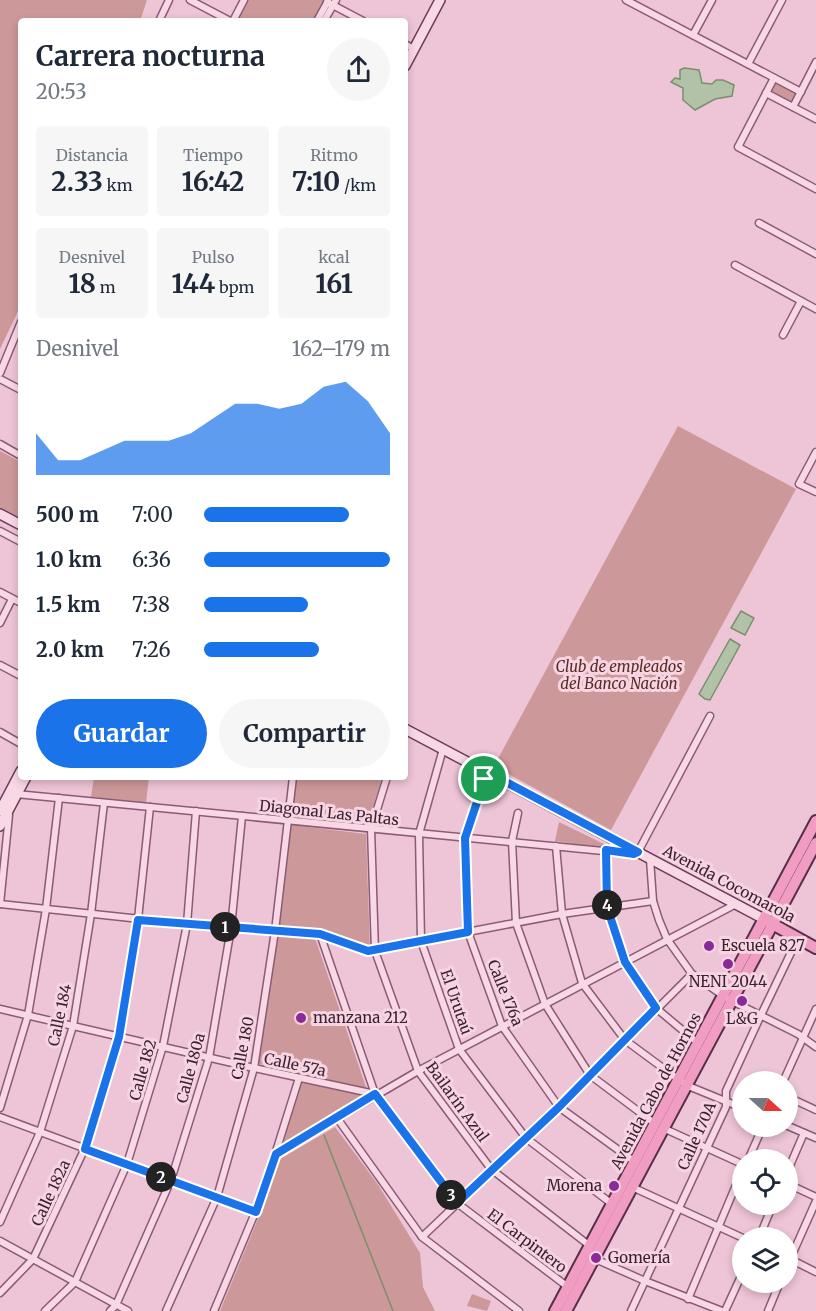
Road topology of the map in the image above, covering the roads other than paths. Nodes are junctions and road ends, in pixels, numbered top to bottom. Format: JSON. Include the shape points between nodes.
{"nodes":[{"id":1,"x":169,"y":0,"type":"edge"},
{"id":2,"x":190,"y":0,"type":"edge"},
{"id":3,"x":244,"y":0,"type":"edge"},
{"id":4,"x":435,"y":0,"type":"edge"},
{"id":5,"x":440,"y":0,"type":"edge"},
{"id":6,"x":627,"y":0,"type":"edge"},
{"id":7,"x":643,"y":0,"type":"edge"},
{"id":8,"x":712,"y":0,"type":"edge"},
{"id":9,"x":782,"y":0,"type":"edge"},
{"id":10,"x":331,"y":2,"type":"edge"},
{"id":11,"x":640,"y":7,"type":"junction"},
{"id":12,"x":160,"y":18,"type":"edge"},
{"id":13,"x":225,"y":18,"type":"edge"},
{"id":14,"x":233,"y":18,"type":"edge"},
{"id":15,"x":318,"y":18,"type":"edge"},
{"id":16,"x":325,"y":18,"type":"edge"},
{"id":17,"x":358,"y":18,"type":"edge"},
{"id":18,"x":693,"y":35,"type":"junction"},
{"id":19,"x":408,"y":48,"type":"edge"},
{"id":20,"x":816,"y":62,"type":"edge"},
{"id":21,"x":748,"y":64,"type":"junction"},
{"id":22,"x":774,"y":78,"type":"junction"},
{"id":23,"x":801,"y":92,"type":"junction"},
{"id":24,"x":766,"y":93,"type":"junction"},
{"id":25,"x":793,"y":107,"type":"junction"},
{"id":26,"x":816,"y":119,"type":"edge"},
{"id":27,"x":816,"y":189,"type":"edge"},
{"id":28,"x":759,"y":223,"type":"dead end"},
{"id":29,"x":816,"y":254,"type":"edge"},
{"id":30,"x":735,"y":265,"type":"dead end"},
{"id":31,"x":801,"y":301,"type":"junction"},
{"id":32,"x":816,"y":309,"type":"edge"},
{"id":33,"x":18,"y":329,"type":"edge"},
{"id":34,"x":783,"y":335,"type":"dead end"},
{"id":35,"x":0,"y":374,"type":"edge"},
{"id":36,"x":0,"y":379,"type":"edge"},
{"id":37,"x":18,"y":388,"type":"edge"},
{"id":38,"x":0,"y":444,"type":"edge"},
{"id":39,"x":816,"y":452,"type":"edge"},
{"id":40,"x":18,"y":454,"type":"edge"},
{"id":41,"x":816,"y":492,"type":"edge"},
{"id":42,"x":0,"y":514,"type":"edge"},
{"id":43,"x":18,"y":523,"type":"edge"},
{"id":44,"x":0,"y":531,"type":"edge"},
{"id":45,"x":18,"y":540,"type":"edge"},
{"id":46,"x":0,"y":592,"type":"edge"},
{"id":47,"x":12,"y":599,"type":"junction"},
{"id":48,"x":18,"y":602,"type":"edge"},
{"id":49,"x":0,"y":623,"type":"edge"},
{"id":50,"x":0,"y":665,"type":"edge"},
{"id":51,"x":18,"y":674,"type":"edge"},
{"id":52,"x":710,"y":717,"type":"dead end"},
{"id":53,"x":408,"y":731,"type":"edge"},
{"id":54,"x":0,"y":732,"type":"edge"},
{"id":55,"x":18,"y":742,"type":"edge"},
{"id":56,"x":443,"y":749,"type":"junction"},
{"id":57,"x":487,"y":772,"type":"junction"},
{"id":58,"x":18,"y":779,"type":"edge"},
{"id":59,"x":24,"y":780,"type":"edge"},
{"id":60,"x":293,"y":780,"type":"edge"},
{"id":61,"x":386,"y":780,"type":"edge"},
{"id":62,"x":13,"y":793,"type":"junction"},
{"id":63,"x":59,"y":798,"type":"junction"},
{"id":64,"x":104,"y":803,"type":"junction"},
{"id":65,"x":5,"y":804,"type":"edge"},
{"id":66,"x":150,"y":807,"type":"junction"},
{"id":67,"x":196,"y":811,"type":"junction"},
{"id":68,"x":518,"y":813,"type":"dead end"},
{"id":69,"x":242,"y":816,"type":"junction"},
{"id":70,"x":289,"y":820,"type":"junction"},
{"id":71,"x":816,"y":821,"type":"edge"},
{"id":72,"x":0,"y":826,"type":"edge"},
{"id":73,"x":371,"y":829,"type":"junction"},
{"id":74,"x":419,"y":834,"type":"junction"},
{"id":75,"x":465,"y":838,"type":"junction"},
{"id":76,"x":512,"y":841,"type":"junction"},
{"id":77,"x":816,"y":843,"type":"edge"},
{"id":78,"x":556,"y":846,"type":"junction"},
{"id":79,"x":606,"y":850,"type":"junction"},
{"id":80,"x":638,"y":852,"type":"junction"},
{"id":81,"x":650,"y":859,"type":"junction"},
{"id":82,"x":812,"y":860,"type":"edge"},
{"id":83,"x":653,"y":901,"type":"junction"},
{"id":84,"x":0,"y":904,"type":"edge"},
{"id":85,"x":736,"y":904,"type":"junction"},
{"id":86,"x":607,"y":907,"type":"junction"},
{"id":87,"x":46,"y":909,"type":"junction"},
{"id":88,"x":91,"y":914,"type":"junction"},
{"id":89,"x":562,"y":914,"type":"junction"},
{"id":90,"x":138,"y":920,"type":"junction"},
{"id":91,"x":768,"y":921,"type":"junction"},
{"id":92,"x":516,"y":923,"type":"junction"},
{"id":93,"x":187,"y":924,"type":"junction"},
{"id":94,"x":231,"y":928,"type":"junction"},
{"id":95,"x":275,"y":931,"type":"junction"},
{"id":96,"x":468,"y":932,"type":"junction"},
{"id":97,"x":320,"y":934,"type":"junction"},
{"id":98,"x":798,"y":938,"type":"junction"},
{"id":99,"x":667,"y":939,"type":"junction"},
{"id":100,"x":421,"y":941,"type":"junction"},
{"id":101,"x":816,"y":948,"type":"edge"},
{"id":102,"x":375,"y":951,"type":"junction"},
{"id":103,"x":625,"y":962,"type":"junction"},
{"id":104,"x":692,"y":974,"type":"junction"},
{"id":105,"x":582,"y":983,"type":"junction"},
{"id":106,"x":727,"y":998,"type":"junction"},
{"id":107,"x":545,"y":1004,"type":"junction"},
{"id":108,"x":656,"y":1008,"type":"junction"},
{"id":109,"x":0,"y":1009,"type":"edge"},
{"id":110,"x":816,"y":1009,"type":"edge"},
{"id":111,"x":761,"y":1015,"type":"junction"},
{"id":112,"x":28,"y":1016,"type":"junction"},
{"id":113,"x":73,"y":1026,"type":"junction"},
{"id":114,"x":502,"y":1026,"type":"junction"},
{"id":115,"x":119,"y":1037,"type":"junction"},
{"id":116,"x":802,"y":1038,"type":"junction"},
{"id":117,"x":625,"y":1040,"type":"junction"},
{"id":118,"x":693,"y":1040,"type":"dead end"},
{"id":119,"x":163,"y":1046,"type":"junction"},
{"id":120,"x":816,"y":1047,"type":"edge"},
{"id":121,"x":459,"y":1049,"type":"junction"},
{"id":122,"x":209,"y":1058,"type":"junction"},
{"id":123,"x":254,"y":1068,"type":"junction"},
{"id":124,"x":418,"y":1071,"type":"junction"},
{"id":125,"x":788,"y":1071,"type":"edge"},
{"id":126,"x":590,"y":1075,"type":"junction"},
{"id":127,"x":300,"y":1078,"type":"junction"},
{"id":128,"x":682,"y":1082,"type":"junction"},
{"id":129,"x":375,"y":1094,"type":"junction"},
{"id":130,"x":726,"y":1101,"type":"junction"},
{"id":131,"x":798,"y":1102,"type":"edge"},
{"id":132,"x":732,"y":1104,"type":"edge"},
{"id":133,"x":559,"y":1107,"type":"junction"},
{"id":134,"x":0,"y":1108,"type":"edge"},
{"id":135,"x":816,"y":1110,"type":"edge"},
{"id":136,"x":0,"y":1117,"type":"edge"},
{"id":137,"x":337,"y":1118,"type":"junction"},
{"id":138,"x":650,"y":1120,"type":"dead end"},
{"id":139,"x":663,"y":1128,"type":"junction"},
{"id":140,"x":798,"y":1130,"type":"edge"},
{"id":141,"x":40,"y":1132,"type":"junction"},
{"id":142,"x":804,"y":1133,"type":"junction"},
{"id":143,"x":526,"y":1138,"type":"junction"},
{"id":144,"x":816,"y":1138,"type":"edge"},
{"id":145,"x":85,"y":1149,"type":"junction"},
{"id":146,"x":706,"y":1149,"type":"junction"},
{"id":147,"x":797,"y":1149,"type":"edge"},
{"id":148,"x":276,"y":1154,"type":"junction"},
{"id":149,"x":732,"y":1160,"type":"edge"},
{"id":150,"x":127,"y":1164,"type":"junction"},
{"id":151,"x":638,"y":1166,"type":"junction"},
{"id":152,"x":491,"y":1169,"type":"junction"},
{"id":153,"x":171,"y":1180,"type":"junction"},
{"id":154,"x":631,"y":1187,"type":"junction"},
{"id":155,"x":798,"y":1189,"type":"edge"},
{"id":156,"x":732,"y":1194,"type":"edge"},
{"id":157,"x":217,"y":1197,"type":"junction"},
{"id":158,"x":816,"y":1199,"type":"edge"},
{"id":159,"x":457,"y":1203,"type":"junction"},
{"id":160,"x":612,"y":1204,"type":"junction"},
{"id":161,"x":678,"y":1208,"type":"junction"},
{"id":162,"x":256,"y":1212,"type":"junction"},
{"id":163,"x":0,"y":1222,"type":"edge"},
{"id":164,"x":718,"y":1226,"type":"junction"},
{"id":165,"x":732,"y":1233,"type":"edge"},
{"id":166,"x":422,"y":1237,"type":"junction"},
{"id":167,"x":798,"y":1239,"type":"edge"},
{"id":168,"x":0,"y":1241,"type":"edge"},
{"id":169,"x":593,"y":1251,"type":"junction"},
{"id":170,"x":33,"y":1259,"type":"junction"},
{"id":171,"x":798,"y":1265,"type":"edge"},
{"id":172,"x":816,"y":1272,"type":"edge"},
{"id":173,"x":645,"y":1281,"type":"junction"},
{"id":174,"x":75,"y":1282,"type":"junction"},
{"id":175,"x":568,"y":1287,"type":"junction"},
{"id":176,"x":0,"y":1293,"type":"edge"},
{"id":177,"x":733,"y":1293,"type":"edge"},
{"id":178,"x":775,"y":1293,"type":"edge"},
{"id":179,"x":688,"y":1299,"type":"junction"},
{"id":180,"x":116,"y":1305,"type":"junction"},
{"id":181,"x":45,"y":1311,"type":"edge"},
{"id":182,"x":110,"y":1311,"type":"edge"},
{"id":183,"x":128,"y":1311,"type":"edge"},
{"id":184,"x":166,"y":1311,"type":"edge"},
{"id":185,"x":214,"y":1311,"type":"edge"},
{"id":186,"x":519,"y":1311,"type":"edge"},
{"id":187,"x":555,"y":1311,"type":"edge"},
{"id":188,"x":566,"y":1311,"type":"edge"},
{"id":189,"x":631,"y":1311,"type":"edge"},
{"id":190,"x":724,"y":1311,"type":"edge"},
{"id":191,"x":768,"y":1311,"type":"edge"}],
"edges":[{"from":1,"to":12,"type":"street"},
{"from":2,"to":13,"type":"street"},
{"from":3,"to":14,"type":"street"},
{"from":4,"to":19,"type":"main road"},
{"from":5,"to":19,"type":"main road"},
{"from":6,"to":11,"type":"street"},
{"from":7,"to":11,"type":"street"},
{"from":8,"to":18,"type":"street"},
{"from":9,"to":21,"type":"street"},
{"from":10,"to":15,"type":"street"},
{"from":10,"to":16,"type":"street"},
{"from":10,"to":17,"type":"street"},
{"from":11,"to":18,"type":"street"},
{"from":18,"to":21,"type":"street"},
{"from":20,"to":23,"type":"street"},
{"from":21,"to":22,"type":"street"},
{"from":22,"to":23,"type":"street"},
{"from":22,"to":24,"type":"street"},
{"from":23,"to":25,"type":"street"},
{"from":24,"to":25,"type":"street"},
{"from":24,"to":27,"type":"street","via":[[738,147]]},
{"from":25,"to":26,"type":"street"},
{"from":28,"to":29,"type":"street"},
{"from":30,"to":31,"type":"street"},
{"from":31,"to":32,"type":"street"},
{"from":31,"to":34,"type":"street"},
{"from":33,"to":35,"type":"street"},
{"from":36,"to":37,"type":"street"},
{"from":38,"to":40,"type":"street"},
{"from":39,"to":41,"type":"street","via":[[799,484]]},
{"from":42,"to":43,"type":"main road"},
{"from":44,"to":45,"type":"street"},
{"from":46,"to":47,"type":"street"},
{"from":47,"to":48,"type":"street"},
{"from":47,"to":49,"type":"street"},
{"from":50,"to":51,"type":"street"},
{"from":52,"to":80,"type":"street"},
{"from":53,"to":56,"type":"main road","name":"Avenida Cocomarola"},
{"from":54,"to":55,"type":"street"},
{"from":56,"to":57,"type":"main road","name":"Avenida Cocomarola"},
{"from":56,"to":74,"type":"street","name":"El Urutaú"},
{"from":57,"to":75,"type":"street","name":"Calle 176a"},
{"from":57,"to":80,"type":"main road","name":"Avenida Cocomarola"},
{"from":58,"to":62,"type":"main road"},
{"from":59,"to":62,"type":"main road"},
{"from":60,"to":70,"type":"street","name":"Calle 180"},
{"from":61,"to":73,"type":"street","name":"Bailarín Azul"},
{"from":62,"to":63,"type":"street","name":"Diagonal Las Paltas"},
{"from":62,"to":65,"type":"main road"},
{"from":63,"to":64,"type":"street","name":"Diagonal Las Paltas"},
{"from":63,"to":87,"type":"street"},
{"from":64,"to":66,"type":"street","name":"Diagonal Las Paltas"},
{"from":64,"to":88,"type":"street","name":"Calle 184"},
{"from":65,"to":72,"type":"main road"},
{"from":65,"to":84,"type":"street"},
{"from":66,"to":67,"type":"street","name":"Diagonal Las Paltas"},
{"from":66,"to":90,"type":"street","name":"Calle 182a"},
{"from":67,"to":69,"type":"street","name":"Diagonal Las Paltas"},
{"from":67,"to":93,"type":"street","name":"Calle 182"},
{"from":68,"to":76,"type":"street"},
{"from":69,"to":70,"type":"street","name":"Diagonal Las Paltas"},
{"from":69,"to":94,"type":"street","name":"Calle 180a"},
{"from":70,"to":73,"type":"street","name":"Diagonal Las Paltas"},
{"from":70,"to":95,"type":"street","name":"Calle 180"},
{"from":71,"to":91,"type":"main road","name":"Avenida Cabo de Hornos"},
{"from":73,"to":74,"type":"street","name":"Diagonal Las Paltas"},
{"from":73,"to":102,"type":"street","name":"Bailarín Azul"},
{"from":74,"to":75,"type":"street","name":"Diagonal Las Paltas"},
{"from":74,"to":100,"type":"street","name":"El Urutaú"},
{"from":75,"to":76,"type":"street","name":"Diagonal Las Paltas"},
{"from":75,"to":96,"type":"street","name":"Calle 176a"},
{"from":76,"to":78,"type":"street","name":"Diagonal Las Paltas"},
{"from":76,"to":92,"type":"street"},
{"from":77,"to":82,"type":"main road","name":"Avenida Cabo de Hornos"},
{"from":78,"to":79,"type":"street","name":"Diagonal Las Paltas"},
{"from":78,"to":89,"type":"street"},
{"from":79,"to":80,"type":"street","name":"Diagonal Las Paltas"},
{"from":79,"to":86,"type":"street"},
{"from":80,"to":81,"type":"main road","name":"Avenida Cocomarola"},
{"from":81,"to":83,"type":"street"},
{"from":81,"to":85,"type":"main road","name":"Avenida Cocomarola"},
{"from":82,"to":91,"type":"main road","name":"Avenida Cabo de Hornos"},
{"from":83,"to":86,"type":"street"},
{"from":83,"to":99,"type":"street"},
{"from":84,"to":87,"type":"street"},
{"from":85,"to":91,"type":"main road","name":"Avenida Cocomarola"},
{"from":85,"to":99,"type":"street"},
{"from":86,"to":89,"type":"street"},
{"from":86,"to":103,"type":"street"},
{"from":87,"to":88,"type":"street"},
{"from":87,"to":112,"type":"street"},
{"from":88,"to":90,"type":"street"},
{"from":88,"to":113,"type":"street","name":"Calle 184"},
{"from":89,"to":92,"type":"street"},
{"from":89,"to":105,"type":"street"},
{"from":90,"to":93,"type":"street"},
{"from":90,"to":115,"type":"street","name":"Calle 182a"},
{"from":91,"to":98,"type":"main road","name":"Avenida Cocomarola"},
{"from":91,"to":106,"type":"main road","name":"Avenida Cabo de Hornos"},
{"from":92,"to":96,"type":"street"},
{"from":92,"to":107,"type":"street"},
{"from":93,"to":94,"type":"street"},
{"from":93,"to":119,"type":"street","name":"Calle 182"},
{"from":94,"to":95,"type":"street"},
{"from":94,"to":122,"type":"street","name":"Calle 180a"},
{"from":95,"to":97,"type":"street"},
{"from":95,"to":123,"type":"street","name":"Calle 180"},
{"from":96,"to":100,"type":"street"},
{"from":96,"to":114,"type":"street","name":"Calle 176a"},
{"from":97,"to":102,"type":"street"},
{"from":97,"to":129,"type":"street","name":"El Carpintero"},
{"from":98,"to":101,"type":"main road","name":"Avenida Cocomarola"},
{"from":98,"to":111,"type":"street","name":"Calle 170A"},
{"from":99,"to":103,"type":"street"},
{"from":99,"to":104,"type":"street"},
{"from":100,"to":102,"type":"street"},
{"from":100,"to":121,"type":"street","name":"El Urutaú"},
{"from":102,"to":124,"type":"street","name":"Bailarín Azul"},
{"from":103,"to":105,"type":"street"},
{"from":103,"to":108,"type":"street"},
{"from":104,"to":106,"type":"street"},
{"from":104,"to":108,"type":"street"},
{"from":105,"to":107,"type":"street"},
{"from":105,"to":117,"type":"street"},
{"from":106,"to":111,"type":"street"},
{"from":106,"to":128,"type":"main road","name":"Avenida Cabo de Hornos"},
{"from":107,"to":114,"type":"street"},
{"from":107,"to":126,"type":"street"},
{"from":108,"to":117,"type":"street"},
{"from":108,"to":118,"type":"street"},
{"from":109,"to":112,"type":"street","name":"Calle 57a"},
{"from":110,"to":116,"type":"street"},
{"from":111,"to":116,"type":"street"},
{"from":111,"to":130,"type":"street","name":"Calle 170A","via":[[726,1091]]},
{"from":112,"to":113,"type":"street","name":"Calle 57a"},
{"from":112,"to":134,"type":"street"},
{"from":113,"to":115,"type":"street","name":"Calle 57a"},
{"from":113,"to":141,"type":"street","name":"Calle 184"},
{"from":114,"to":121,"type":"street"},
{"from":114,"to":133,"type":"street","name":"Calle 176a"},
{"from":115,"to":119,"type":"street","name":"Calle 57a"},
{"from":115,"to":145,"type":"street","name":"Calle 182a"},
{"from":116,"to":120,"type":"street"},
{"from":116,"to":125,"type":"street"},
{"from":117,"to":126,"type":"street"},
{"from":117,"to":128,"type":"street"},
{"from":119,"to":122,"type":"street","name":"Calle 57a"},
{"from":119,"to":150,"type":"street","name":"Calle 182"},
{"from":121,"to":124,"type":"street"},
{"from":121,"to":143,"type":"street","name":"El Urutaú"},
{"from":122,"to":123,"type":"street","name":"Calle 57a"},
{"from":122,"to":153,"type":"street","name":"Calle 180a"},
{"from":123,"to":127,"type":"street","name":"Calle 57a"},
{"from":123,"to":157,"type":"street","name":"Calle 180"},
{"from":124,"to":129,"type":"street"},
{"from":124,"to":152,"type":"street","name":"Bailarín Azul"},
{"from":126,"to":133,"type":"street"},
{"from":126,"to":138,"type":"street"},
{"from":127,"to":129,"type":"street","name":"Calle 57a"},
{"from":127,"to":148,"type":"street"},
{"from":128,"to":130,"type":"street"},
{"from":128,"to":139,"type":"main road","name":"Avenida Cabo de Hornos"},
{"from":128,"to":151,"type":"main road","name":"Avenida Cabo de Hornos"},
{"from":129,"to":137,"type":"street"},
{"from":129,"to":159,"type":"street","name":"El Carpintero"},
{"from":130,"to":132,"type":"street"},
{"from":130,"to":146,"type":"street","name":"Calle 170A"},
{"from":131,"to":135,"type":"street"},
{"from":133,"to":143,"type":"street"},
{"from":133,"to":151,"type":"street","name":"Calle 176a"},
{"from":136,"to":141,"type":"street"},
{"from":137,"to":148,"type":"street"},
{"from":137,"to":166,"type":"street"},
{"from":139,"to":146,"type":"street"},
{"from":139,"to":151,"type":"main road","name":"Avenida Cabo de Hornos"},
{"from":140,"to":142,"type":"street"},
{"from":141,"to":145,"type":"street"},
{"from":141,"to":163,"type":"street","name":"Calle 184"},
{"from":142,"to":144,"type":"street"},
{"from":142,"to":147,"type":"street"},
{"from":143,"to":152,"type":"street"},
{"from":143,"to":160,"type":"street","name":"El Urutaú"},
{"from":145,"to":150,"type":"street"},
{"from":145,"to":170,"type":"street","name":"Calle 182a"},
{"from":146,"to":149,"type":"street"},
{"from":146,"to":161,"type":"street","name":"Calle 170A"},
{"from":148,"to":162,"type":"street"},
{"from":150,"to":153,"type":"street"},
{"from":150,"to":174,"type":"street","name":"Calle 182"},
{"from":151,"to":154,"type":"main road","name":"Avenida Cabo de Hornos"},
{"from":151,"to":160,"type":"main road","name":"Avenida Cabo de Hornos"},
{"from":152,"to":159,"type":"street"},
{"from":152,"to":169,"type":"street","name":"Bailarín Azul"},
{"from":153,"to":157,"type":"street"},
{"from":153,"to":180,"type":"street","name":"Calle 180a"},
{"from":154,"to":161,"type":"street"},
{"from":154,"to":169,"type":"main road","name":"Avenida Cabo de Hornos"},
{"from":155,"to":158,"type":"street"},
{"from":156,"to":164,"type":"street"},
{"from":157,"to":162,"type":"street"},
{"from":157,"to":184,"type":"street","name":"Calle 180"},
{"from":158,"to":167,"type":"street"},
{"from":159,"to":166,"type":"street"},
{"from":159,"to":175,"type":"street","name":"El Carpintero"},
{"from":160,"to":169,"type":"main road","name":"Avenida Cabo de Hornos"},
{"from":161,"to":164,"type":"street"},
{"from":161,"to":173,"type":"street","name":"Calle 170A"},
{"from":162,"to":185,"type":"street"},
{"from":164,"to":165,"type":"street"},
{"from":164,"to":179,"type":"street"},
{"from":166,"to":186,"type":"street"},
{"from":168,"to":170,"type":"street"},
{"from":169,"to":173,"type":"street","name":"Bailarín Azul"},
{"from":169,"to":175,"type":"main road","name":"Avenida Cabo de Hornos"},
{"from":169,"to":188,"type":"main road","name":"Avenida Cabo de Hornos"},
{"from":170,"to":174,"type":"street"},
{"from":170,"to":176,"type":"street","name":"Calle 182a"},
{"from":171,"to":172,"type":"street"},
{"from":173,"to":179,"type":"street","name":"Bailarín Azul"},
{"from":173,"to":189,"type":"street","name":"Calle 170A"},
{"from":174,"to":180,"type":"street"},
{"from":174,"to":181,"type":"street","name":"Calle 182"},
{"from":175,"to":187,"type":"main road","name":"Avenida Cabo de Hornos"},
{"from":177,"to":190,"type":"street"},
{"from":178,"to":191,"type":"street"},
{"from":179,"to":190,"type":"street","name":"Bailarín Azul"},
{"from":180,"to":182,"type":"street","name":"Calle 180a"},
{"from":180,"to":183,"type":"street"}]}
